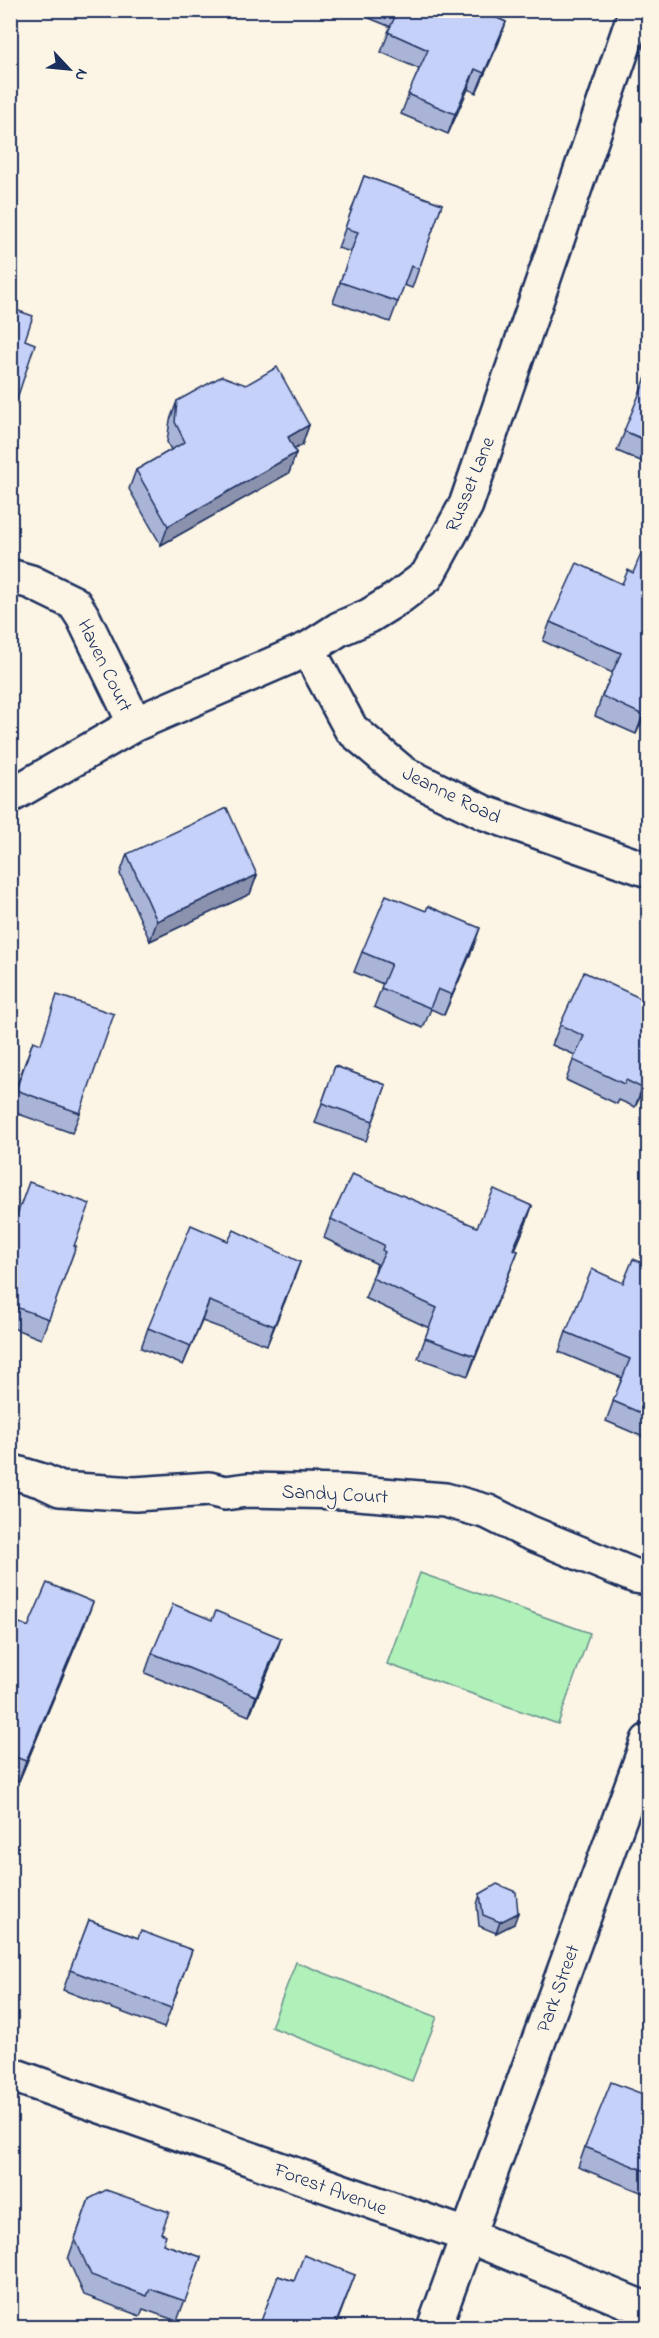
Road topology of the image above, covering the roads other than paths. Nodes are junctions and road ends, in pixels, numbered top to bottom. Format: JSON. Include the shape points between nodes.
{"nodes":[{"id":1,"x":636,"y":10,"type":"edge"},
{"id":2,"x":10,"y":576,"type":"edge"},
{"id":3,"x":308,"y":649,"type":"junction"},
{"id":4,"x":135,"y":724,"type":"junction"},
{"id":5,"x":10,"y":796,"type":"edge"},
{"id":6,"x":648,"y":870,"type":"edge"},
{"id":7,"x":10,"y":1471,"type":"edge"},
{"id":8,"x":648,"y":1578,"type":"edge"},
{"id":9,"x":648,"y":1741,"type":"edge"},
{"id":10,"x":14,"y":2085,"type":"edge"},
{"id":11,"x":466,"y":2235,"type":"junction"},
{"id":12,"x":648,"y":2310,"type":"edge"},
{"id":13,"x":434,"y":2328,"type":"edge"}],
"edges":[{"from":1,"to":3,"type":"street","name":"Russet Lane","via":[[466,505],[427,576],[369,616]]},
{"from":2,"to":4,"type":"street","name":"Haven Court","via":[[74,603]]},
{"from":3,"to":4,"type":"street","name":"Russet Lane"},
{"from":3,"to":6,"type":"street","name":"Jeanne Road","via":[[351,729],[403,773],[485,813]]},
{"from":4,"to":5,"type":"street","name":"Russet Lane"},
{"from":7,"to":8,"type":"street","name":"Sandy Court","via":[[60,1489],[135,1494],[209,1489],[225,1493],[345,1492],[445,1500],[488,1512],[528,1532]]},
{"from":9,"to":11,"type":"street","name":"Park Street"},
{"from":10,"to":11,"type":"street","name":"Forest Avenue"},
{"from":11,"to":12,"type":"street","name":"Forest Avenue"},
{"from":11,"to":13,"type":"street","name":"Park Street"}]}
